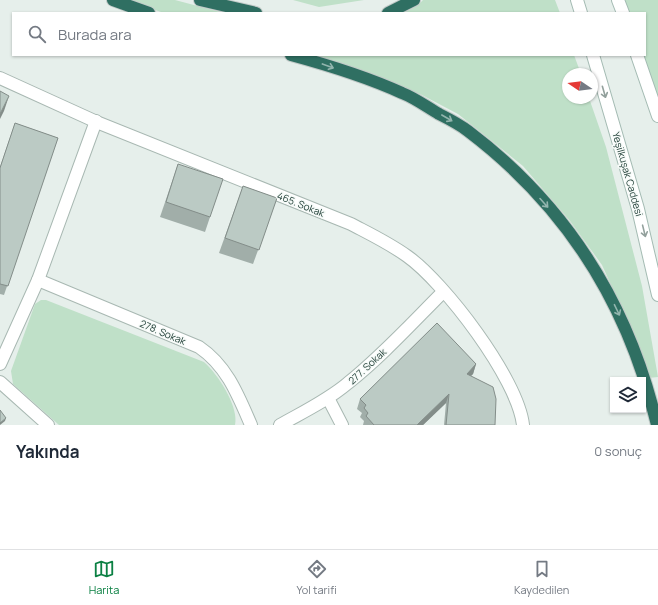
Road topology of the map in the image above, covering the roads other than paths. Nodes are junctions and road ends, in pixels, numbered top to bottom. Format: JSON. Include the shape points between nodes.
{"nodes":[{"id":1,"x":113,"y":0,"type":"edge"},
{"id":2,"x":200,"y":0,"type":"edge"},
{"id":3,"x":414,"y":0,"type":"edge"},
{"id":4,"x":577,"y":0,"type":"edge"},
{"id":5,"x":618,"y":0,"type":"edge"},
{"id":6,"x":146,"y":12,"type":"edge"},
{"id":7,"x":252,"y":12,"type":"edge"},
{"id":8,"x":390,"y":12,"type":"edge"},
{"id":9,"x":581,"y":12,"type":"edge"},
{"id":10,"x":623,"y":12,"type":"edge"},
{"id":11,"x":295,"y":56,"type":"edge"},
{"id":12,"x":593,"y":56,"type":"edge"},
{"id":13,"x":637,"y":56,"type":"edge"},
{"id":14,"x":0,"y":78,"type":"edge"},
{"id":15,"x":658,"y":116,"type":"edge"},
{"id":16,"x":96,"y":121,"type":"junction"},
{"id":17,"x":38,"y":280,"type":"junction"},
{"id":18,"x":443,"y":292,"type":"junction"},
{"id":19,"x":658,"y":295,"type":"edge"},
{"id":20,"x":0,"y":364,"type":"edge"},
{"id":21,"x":0,"y":382,"type":"edge"},
{"id":22,"x":328,"y":398,"type":"junction"},
{"id":23,"x":48,"y":425,"type":"edge"},
{"id":24,"x":251,"y":425,"type":"edge"},
{"id":25,"x":280,"y":425,"type":"edge"},
{"id":26,"x":342,"y":425,"type":"edge"},
{"id":27,"x":523,"y":425,"type":"edge"},
{"id":28,"x":657,"y":425,"type":"edge"}],
"edges":[{"from":1,"to":6,"type":"highway"},
{"from":2,"to":7,"type":"highway"},
{"from":3,"to":8,"type":"highway"},
{"from":4,"to":9,"type":"street"},
{"from":5,"to":10,"type":"street"},
{"from":11,"to":28,"type":"highway","one_way":true,"via":[[322,63],[403,93],[467,130],[521,177],[566,228],[604,283],[628,332],[643,373]]},
{"from":12,"to":19,"type":"street","name":"Yeşilkuşak Caddesi","one_way":true,"via":[[638,209]]},
{"from":13,"to":15,"type":"street"},
{"from":14,"to":16,"type":"street","name":"465. Sokak"},
{"from":16,"to":17,"type":"street"},
{"from":16,"to":18,"type":"street","name":"465. Sokak","via":[[351,224],[407,256],[424,270]]},
{"from":17,"to":20,"type":"street"},
{"from":17,"to":24,"type":"street","name":"278. Sokak","via":[[199,347],[209,354],[227,375]]},
{"from":18,"to":22,"type":"street","name":"277. Sokak","via":[[372,363]]},
{"from":18,"to":27,"type":"street","name":"465. Sokak","via":[[479,337],[507,378]]},
{"from":21,"to":23,"type":"street"},
{"from":22,"to":25,"type":"street","name":"277. Sokak"},
{"from":22,"to":26,"type":"street"}]}
